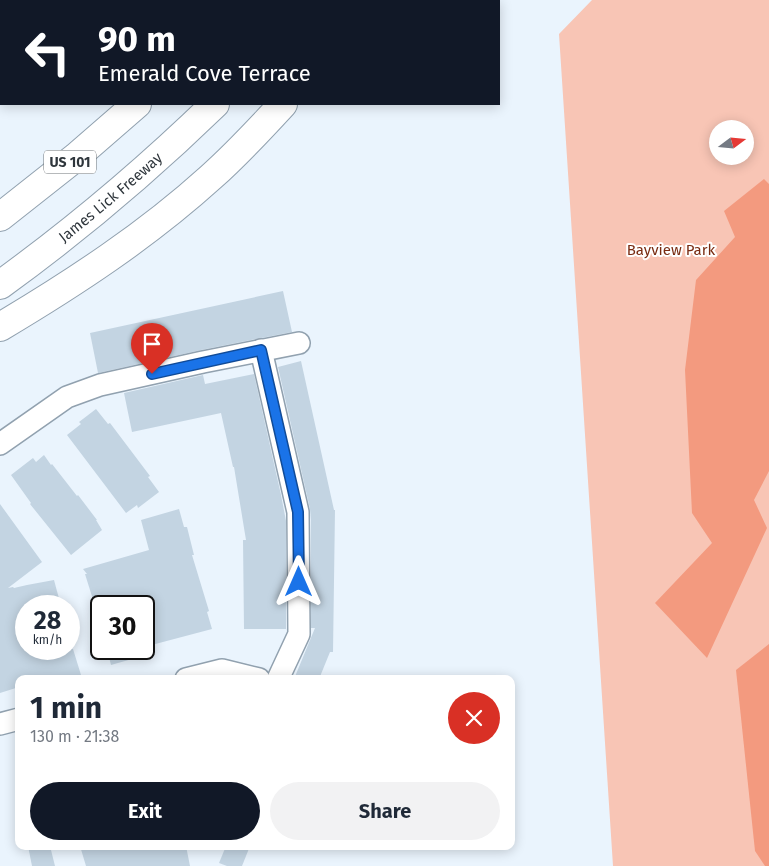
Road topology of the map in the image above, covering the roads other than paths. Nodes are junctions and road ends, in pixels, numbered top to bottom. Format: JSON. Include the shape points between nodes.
{"nodes":[{"id":1,"x":136,"y":105,"type":"edge"},
{"id":2,"x":214,"y":105,"type":"edge"},
{"id":3,"x":282,"y":105,"type":"edge"},
{"id":4,"x":0,"y":217,"type":"edge"},
{"id":5,"x":0,"y":285,"type":"edge"},
{"id":6,"x":0,"y":327,"type":"edge"},
{"id":7,"x":299,"y":343,"type":"dead end"},
{"id":8,"x":261,"y":350,"type":"junction"},
{"id":9,"x":0,"y":444,"type":"edge"},
{"id":10,"x":202,"y":675,"type":"edge"},
{"id":11,"x":243,"y":675,"type":"edge"},
{"id":12,"x":280,"y":675,"type":"edge"},
{"id":13,"x":15,"y":721,"type":"edge"},
{"id":14,"x":0,"y":724,"type":"edge"}],
"edges":[{"from":1,"to":4,"type":"highway","number":"US 101"},
{"from":2,"to":5,"type":"highway","name":"James Lick Freeway","via":[[113,198]]},
{"from":3,"to":6,"type":"highway","via":[[181,204],[82,276]]},
{"from":7,"to":8,"type":"street"},
{"from":8,"to":9,"type":"street","via":[[100,386],[67,397]]},
{"from":8,"to":12,"type":"street","via":[[298,512],[299,634]]},
{"from":10,"to":11,"type":"street","via":[[222,670]]},
{"from":13,"to":14,"type":"street"}]}
